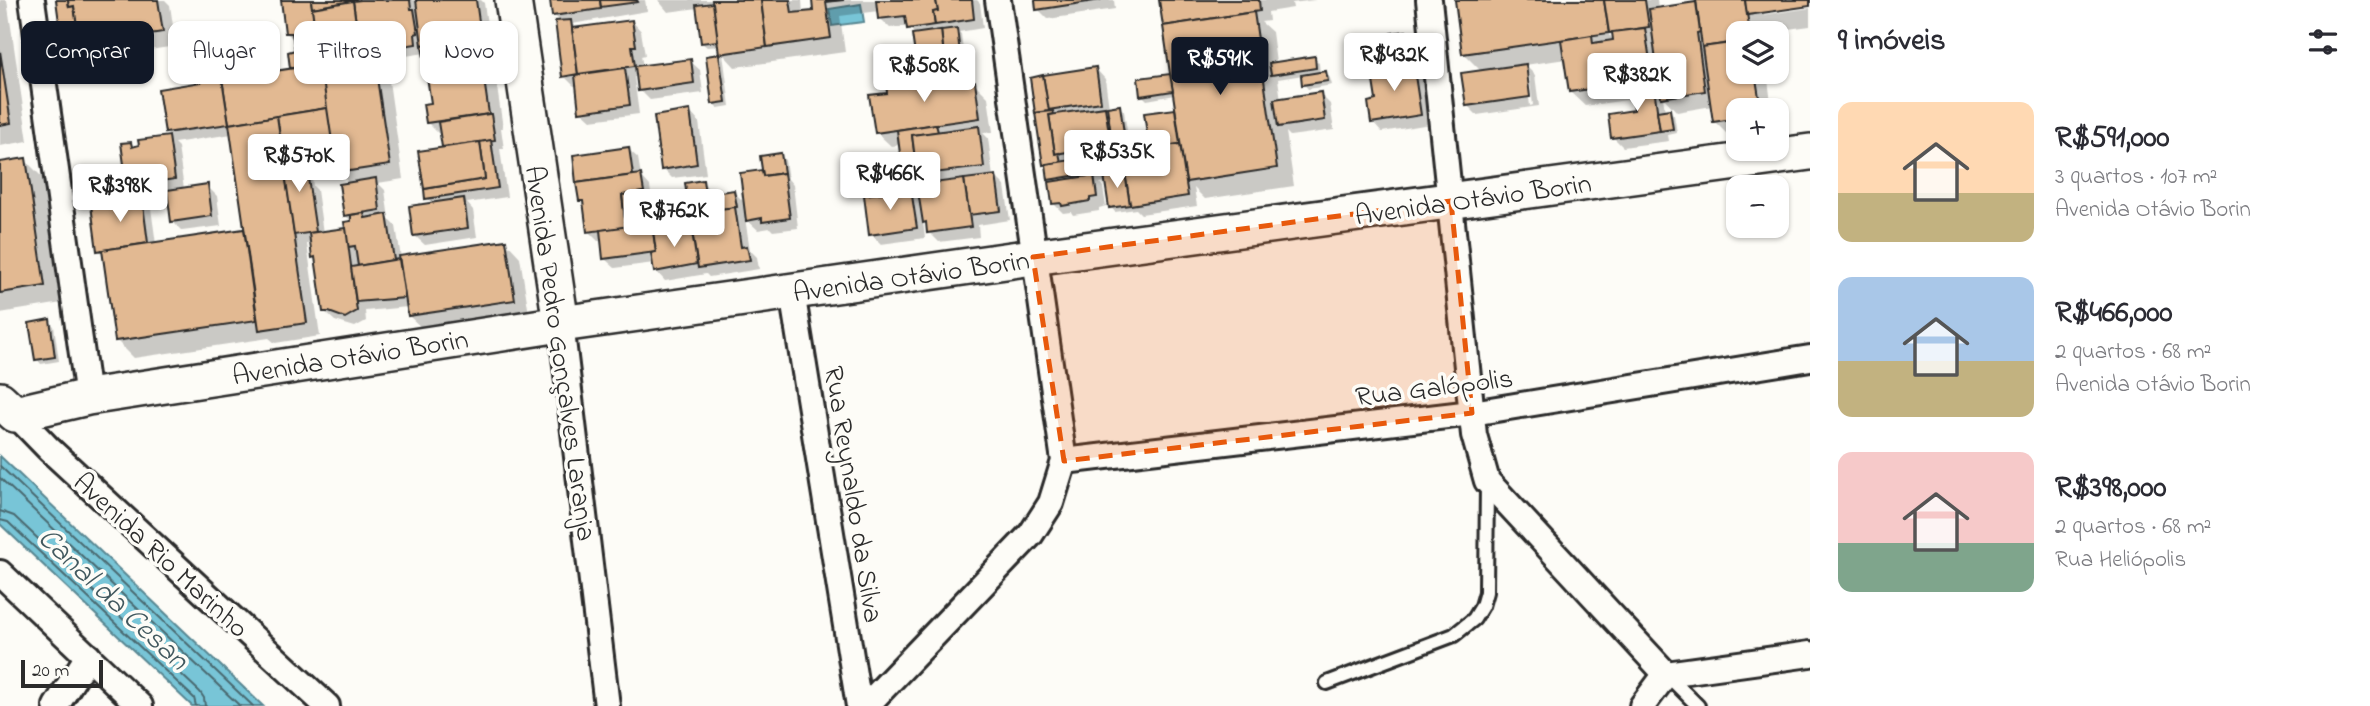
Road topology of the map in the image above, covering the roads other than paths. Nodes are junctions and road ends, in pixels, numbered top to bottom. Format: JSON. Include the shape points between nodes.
{"nodes":[{"id":1,"x":32,"y":0,"type":"edge"},
{"id":2,"x":513,"y":0,"type":"edge"},
{"id":3,"x":998,"y":0,"type":"edge"},
{"id":4,"x":1429,"y":0,"type":"edge"},
{"id":5,"x":1810,"y":152,"type":"edge"},
{"id":6,"x":1451,"y":201,"type":"junction"},
{"id":7,"x":1033,"y":257,"type":"junction"},
{"id":8,"x":792,"y":292,"type":"junction"},
{"id":9,"x":561,"y":324,"type":"junction"},
{"id":10,"x":1810,"y":358,"type":"edge"},
{"id":11,"x":88,"y":397,"type":"junction"},
{"id":12,"x":7,"y":407,"type":"edge"},
{"id":13,"x":1472,"y":413,"type":"junction"},
{"id":14,"x":1064,"y":461,"type":"junction"},
{"id":15,"x":1487,"y":481,"type":"junction"},
{"id":16,"x":0,"y":573,"type":"edge"},
{"id":17,"x":1810,"y":654,"type":"edge"},
{"id":18,"x":88,"y":656,"type":"junction"},
{"id":19,"x":1666,"y":674,"type":"junction"},
{"id":20,"x":1327,"y":683,"type":"dead end"},
{"id":21,"x":56,"y":706,"type":"edge"},
{"id":22,"x":140,"y":706,"type":"edge"},
{"id":23,"x":327,"y":706,"type":"edge"},
{"id":24,"x":607,"y":706,"type":"edge"},
{"id":25,"x":859,"y":706,"type":"edge"},
{"id":26,"x":866,"y":706,"type":"edge"},
{"id":27,"x":1642,"y":706,"type":"edge"},
{"id":28,"x":1698,"y":706,"type":"edge"}],
"edges":[{"from":1,"to":11,"type":"street"},
{"from":2,"to":9,"type":"street","name":"Avenida Pedro Gonçalves Laranja"},
{"from":3,"to":7,"type":"street"},
{"from":4,"to":6,"type":"street"},
{"from":5,"to":6,"type":"street","name":"Avenida Otávio Borin"},
{"from":6,"to":7,"type":"street","name":"Avenida Otávio Borin"},
{"from":6,"to":13,"type":"street"},
{"from":7,"to":8,"type":"street","name":"Avenida Otávio Borin"},
{"from":7,"to":14,"type":"street"},
{"from":8,"to":9,"type":"street","name":"Avenida Otávio Borin"},
{"from":8,"to":25,"type":"street","name":"Rua Reynaldo da Silva"},
{"from":9,"to":11,"type":"street","name":"Avenida Otávio Borin"},
{"from":9,"to":24,"type":"street","name":"Avenida Pedro Gonçalves Laranja"},
{"from":10,"to":13,"type":"street","name":"Rua Galópolis"},
{"from":11,"to":12,"type":"street","name":"Avenida Otávio Borin"},
{"from":12,"to":23,"type":"street","name":"Avenida Rio Marinho"},
{"from":13,"to":14,"type":"street","name":"Rua Galópolis"},
{"from":13,"to":15,"type":"street"},
{"from":14,"to":26,"type":"street","via":[[1051,503],[1031,534]]},
{"from":15,"to":19,"type":"street"},
{"from":15,"to":20,"type":"lane","via":[[1486,592],[1474,619],[1454,635]]},
{"from":16,"to":18,"type":"street"},
{"from":17,"to":19,"type":"street"},
{"from":18,"to":21,"type":"street"},
{"from":18,"to":22,"type":"street"},
{"from":19,"to":27,"type":"street"},
{"from":19,"to":28,"type":"lane"}]}
